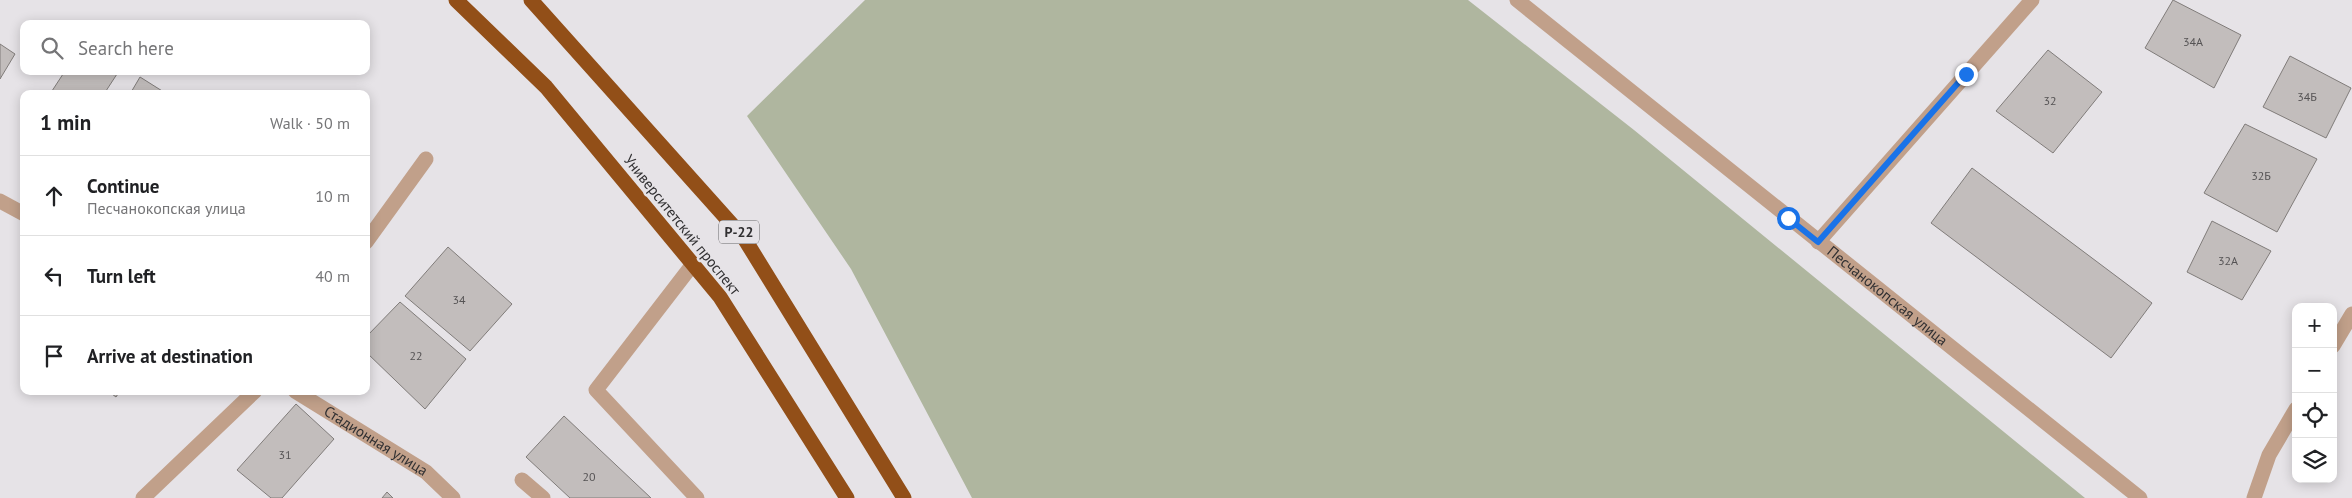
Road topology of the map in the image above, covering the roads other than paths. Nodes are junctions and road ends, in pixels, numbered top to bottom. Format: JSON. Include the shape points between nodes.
{"nodes":[{"id":1,"x":456,"y":0,"type":"edge"},
{"id":2,"x":531,"y":0,"type":"edge"},
{"id":3,"x":1517,"y":0,"type":"edge"},
{"id":4,"x":2032,"y":0,"type":"edge"},
{"id":5,"x":426,"y":159,"type":"dead end"},
{"id":6,"x":0,"y":201,"type":"edge"},
{"id":7,"x":20,"y":212,"type":"edge"},
{"id":8,"x":370,"y":236,"type":"edge"},
{"id":9,"x":1818,"y":242,"type":"junction"},
{"id":10,"x":693,"y":264,"type":"junction"},
{"id":11,"x":2352,"y":314,"type":"edge"},
{"id":12,"x":2337,"y":339,"type":"edge"},
{"id":13,"x":251,"y":395,"type":"edge"},
{"id":14,"x":301,"y":395,"type":"edge"},
{"id":15,"x":2292,"y":416,"type":"edge"},
{"id":16,"x":522,"y":480,"type":"dead end"},
{"id":17,"x":143,"y":498,"type":"edge"},
{"id":18,"x":453,"y":498,"type":"edge"},
{"id":19,"x":543,"y":498,"type":"edge"},
{"id":20,"x":697,"y":498,"type":"edge"},
{"id":21,"x":847,"y":498,"type":"edge"},
{"id":22,"x":904,"y":498,"type":"edge"},
{"id":23,"x":2140,"y":498,"type":"edge"},
{"id":24,"x":2254,"y":498,"type":"edge"}],
"edges":[{"from":1,"to":10,"type":"highway","name":"Университетский проспект","via":[[546,87]]},
{"from":2,"to":22,"type":"highway","number":"Р-22","via":[[744,238]]},
{"from":3,"to":9,"type":"street","name":"Песчанокопская улица"},
{"from":4,"to":9,"type":"street"},
{"from":5,"to":8,"type":"street"},
{"from":6,"to":7,"type":"street"},
{"from":9,"to":23,"type":"street","name":"Песчанокопская улица"},
{"from":10,"to":20,"type":"street","via":[[596,390]]},
{"from":10,"to":21,"type":"highway","name":"Университетский проспект","via":[[720,297]]},
{"from":11,"to":12,"type":"street"},
{"from":13,"to":17,"type":"street"},
{"from":14,"to":18,"type":"street","name":"Стадионная улица","via":[[426,472]]},
{"from":15,"to":24,"type":"street","via":[[2269,455]]},
{"from":16,"to":19,"type":"street"}]}
